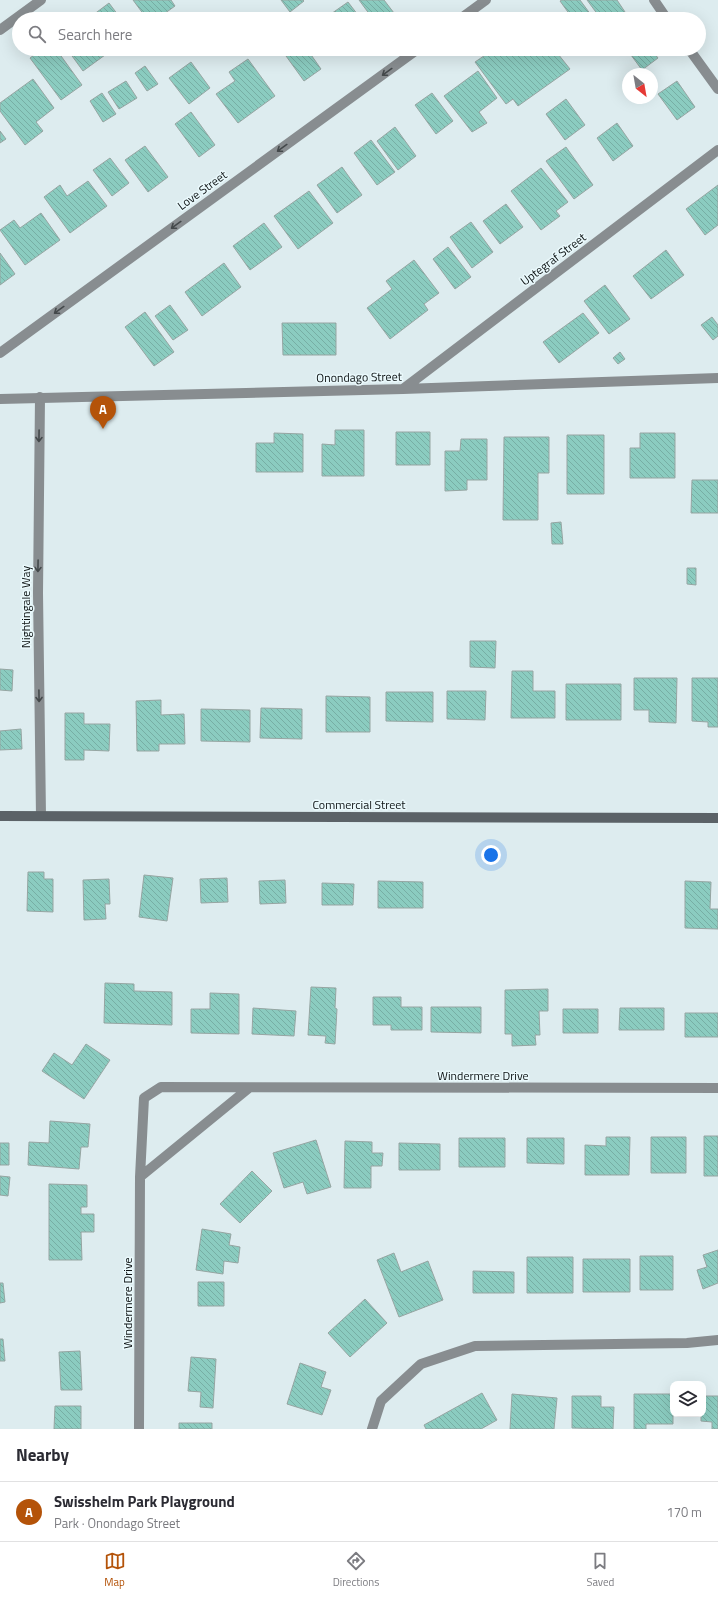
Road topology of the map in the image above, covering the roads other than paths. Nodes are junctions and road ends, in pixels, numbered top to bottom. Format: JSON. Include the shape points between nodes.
{"nodes":[{"id":1,"x":41,"y":0,"type":"edge"},
{"id":2,"x":486,"y":0,"type":"edge"},
{"id":3,"x":654,"y":0,"type":"edge"},
{"id":4,"x":25,"y":12,"type":"edge"},
{"id":5,"x":470,"y":12,"type":"edge"},
{"id":6,"x":663,"y":12,"type":"edge"},
{"id":7,"x":12,"y":21,"type":"edge"},
{"id":8,"x":0,"y":30,"type":"edge"},
{"id":9,"x":408,"y":56,"type":"edge"},
{"id":10,"x":694,"y":56,"type":"edge"},
{"id":11,"x":718,"y":89,"type":"edge"},
{"id":12,"x":718,"y":150,"type":"edge"},
{"id":13,"x":0,"y":352,"type":"edge"},
{"id":14,"x":718,"y":378,"type":"edge"},
{"id":15,"x":403,"y":389,"type":"junction"},
{"id":16,"x":40,"y":397,"type":"junction"},
{"id":17,"x":0,"y":399,"type":"edge"},
{"id":18,"x":0,"y":816,"type":"edge"},
{"id":19,"x":41,"y":816,"type":"junction"},
{"id":20,"x":718,"y":818,"type":"edge"},
{"id":21,"x":249,"y":1088,"type":"junction"},
{"id":22,"x":718,"y":1088,"type":"edge"},
{"id":23,"x":140,"y":1177,"type":"junction"},
{"id":24,"x":718,"y":1340,"type":"edge"},
{"id":25,"x":139,"y":1429,"type":"edge"},
{"id":26,"x":372,"y":1429,"type":"edge"}],
"edges":[{"from":1,"to":4,"type":"street"},
{"from":2,"to":5,"type":"street"},
{"from":3,"to":6,"type":"street"},
{"from":7,"to":8,"type":"street"},
{"from":9,"to":13,"type":"street","name":"Love Street","one_way":true},
{"from":10,"to":11,"type":"street"},
{"from":12,"to":15,"type":"street","name":"Uptegraf Street"},
{"from":14,"to":15,"type":"street","name":"Onondago Street"},
{"from":15,"to":16,"type":"street","name":"Onondago Street"},
{"from":16,"to":17,"type":"street","name":"Onondago Street"},
{"from":16,"to":19,"type":"street","name":"Nightingale Way","one_way":true,"via":[[38,593]]},
{"from":18,"to":19,"type":"main road","name":"Commercial Street"},
{"from":19,"to":20,"type":"main road","name":"Commercial Street"},
{"from":21,"to":22,"type":"street","name":"Windermere Drive"},
{"from":21,"to":23,"type":"street"},
{"from":21,"to":23,"type":"street","name":"Windermere Drive","via":[[161,1087],[144,1098]]},
{"from":23,"to":25,"type":"street","name":"Windermere Drive"},
{"from":24,"to":26,"type":"street","via":[[687,1343],[475,1346],[421,1364],[381,1401]]}]}
